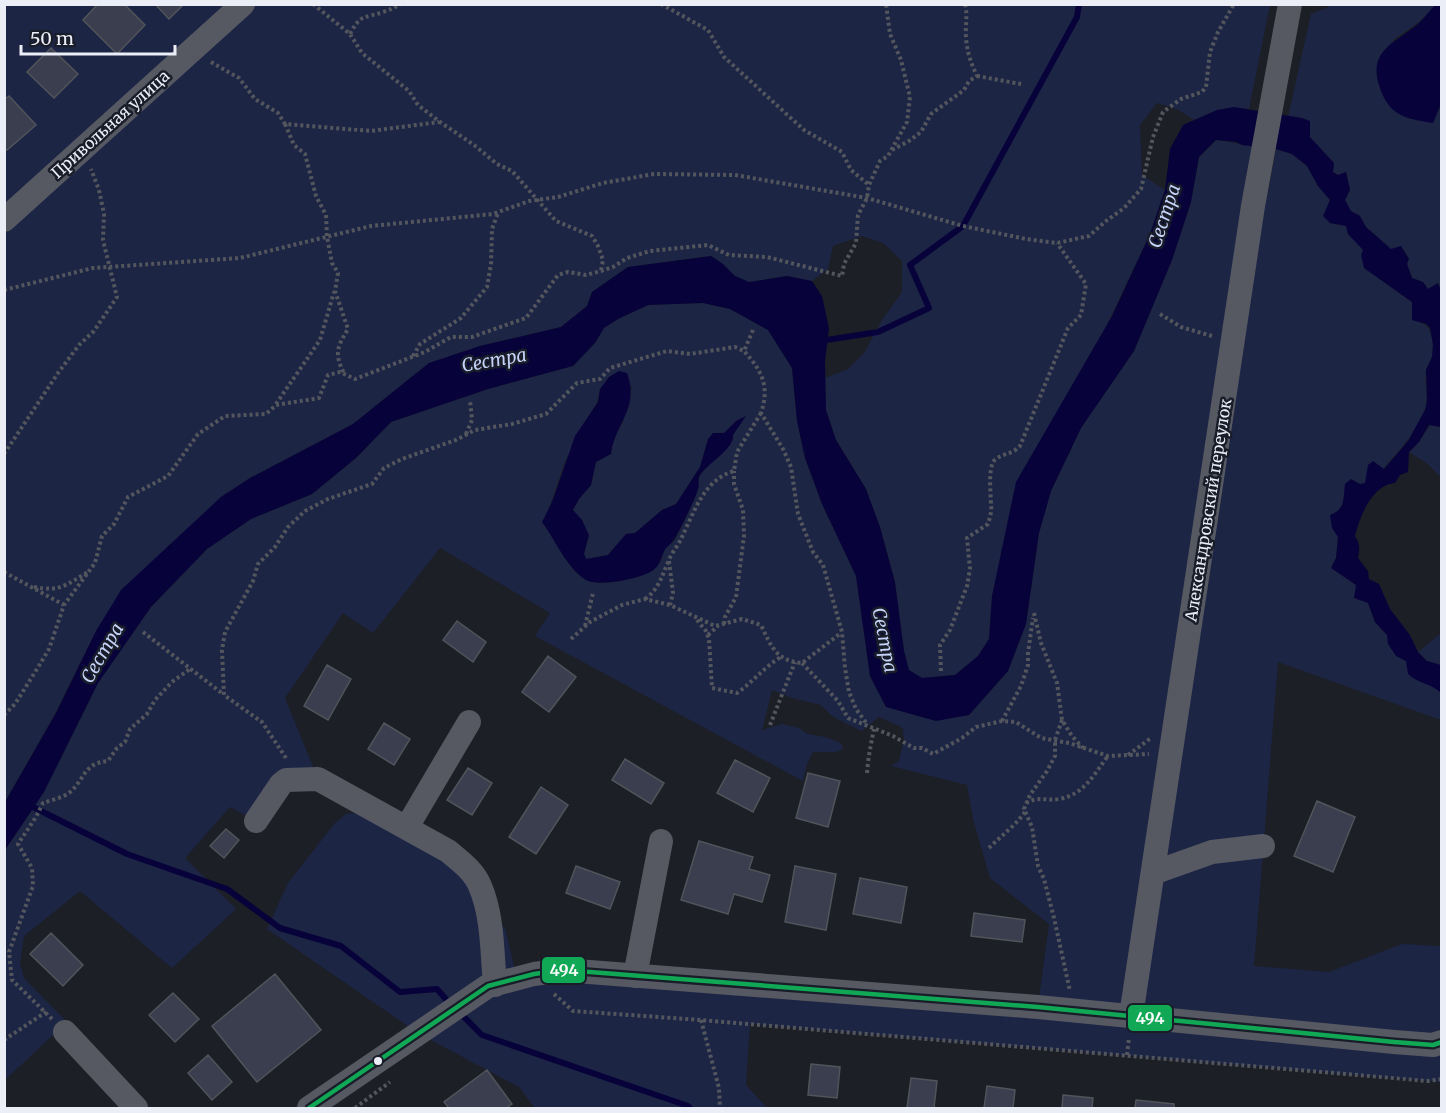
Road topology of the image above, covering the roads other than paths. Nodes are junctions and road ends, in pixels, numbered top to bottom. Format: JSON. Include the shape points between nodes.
{"nodes":[{"id":1,"x":243,"y":4,"type":"edge"},
{"id":2,"x":1290,"y":4,"type":"edge"},
{"id":3,"x":4,"y":220,"type":"edge"},
{"id":4,"x":469,"y":722,"type":"dead end"},
{"id":5,"x":256,"y":821,"type":"dead end"},
{"id":6,"x":407,"y":827,"type":"junction"},
{"id":7,"x":661,"y":841,"type":"dead end"},
{"id":8,"x":1263,"y":846,"type":"dead end"},
{"id":9,"x":1153,"y":873,"type":"junction"},
{"id":10,"x":635,"y":975,"type":"junction"},
{"id":11,"x":485,"y":990,"type":"junction"},
{"id":12,"x":1131,"y":1016,"type":"junction"},
{"id":13,"x":65,"y":1032,"type":"road end"},
{"id":14,"x":1442,"y":1042,"type":"edge"},
{"id":15,"x":136,"y":1108,"type":"edge"},
{"id":16,"x":309,"y":1108,"type":"edge"}],
"edges":[{"from":1,"to":3,"type":"street","name":"Привольная улица"},
{"from":2,"to":9,"type":"street","name":"Александровский переулок","via":[[1255,198]]},
{"from":4,"to":6,"type":"street"},
{"from":5,"to":6,"type":"street","via":[[286,780],[318,779]]},
{"from":6,"to":11,"type":"street","via":[[448,851],[480,884],[487,912]]},
{"from":7,"to":10,"type":"street"},
{"from":8,"to":9,"type":"street","via":[[1212,852]]},
{"from":9,"to":12,"type":"street","name":"Александровский переулок"},
{"from":10,"to":11,"type":"street","via":[[564,970],[534,974]]},
{"from":10,"to":12,"type":"street"},
{"from":11,"to":16,"type":"street"},
{"from":12,"to":14,"type":"street","via":[[1433,1045]]},
{"from":13,"to":15,"type":"street"}]}
